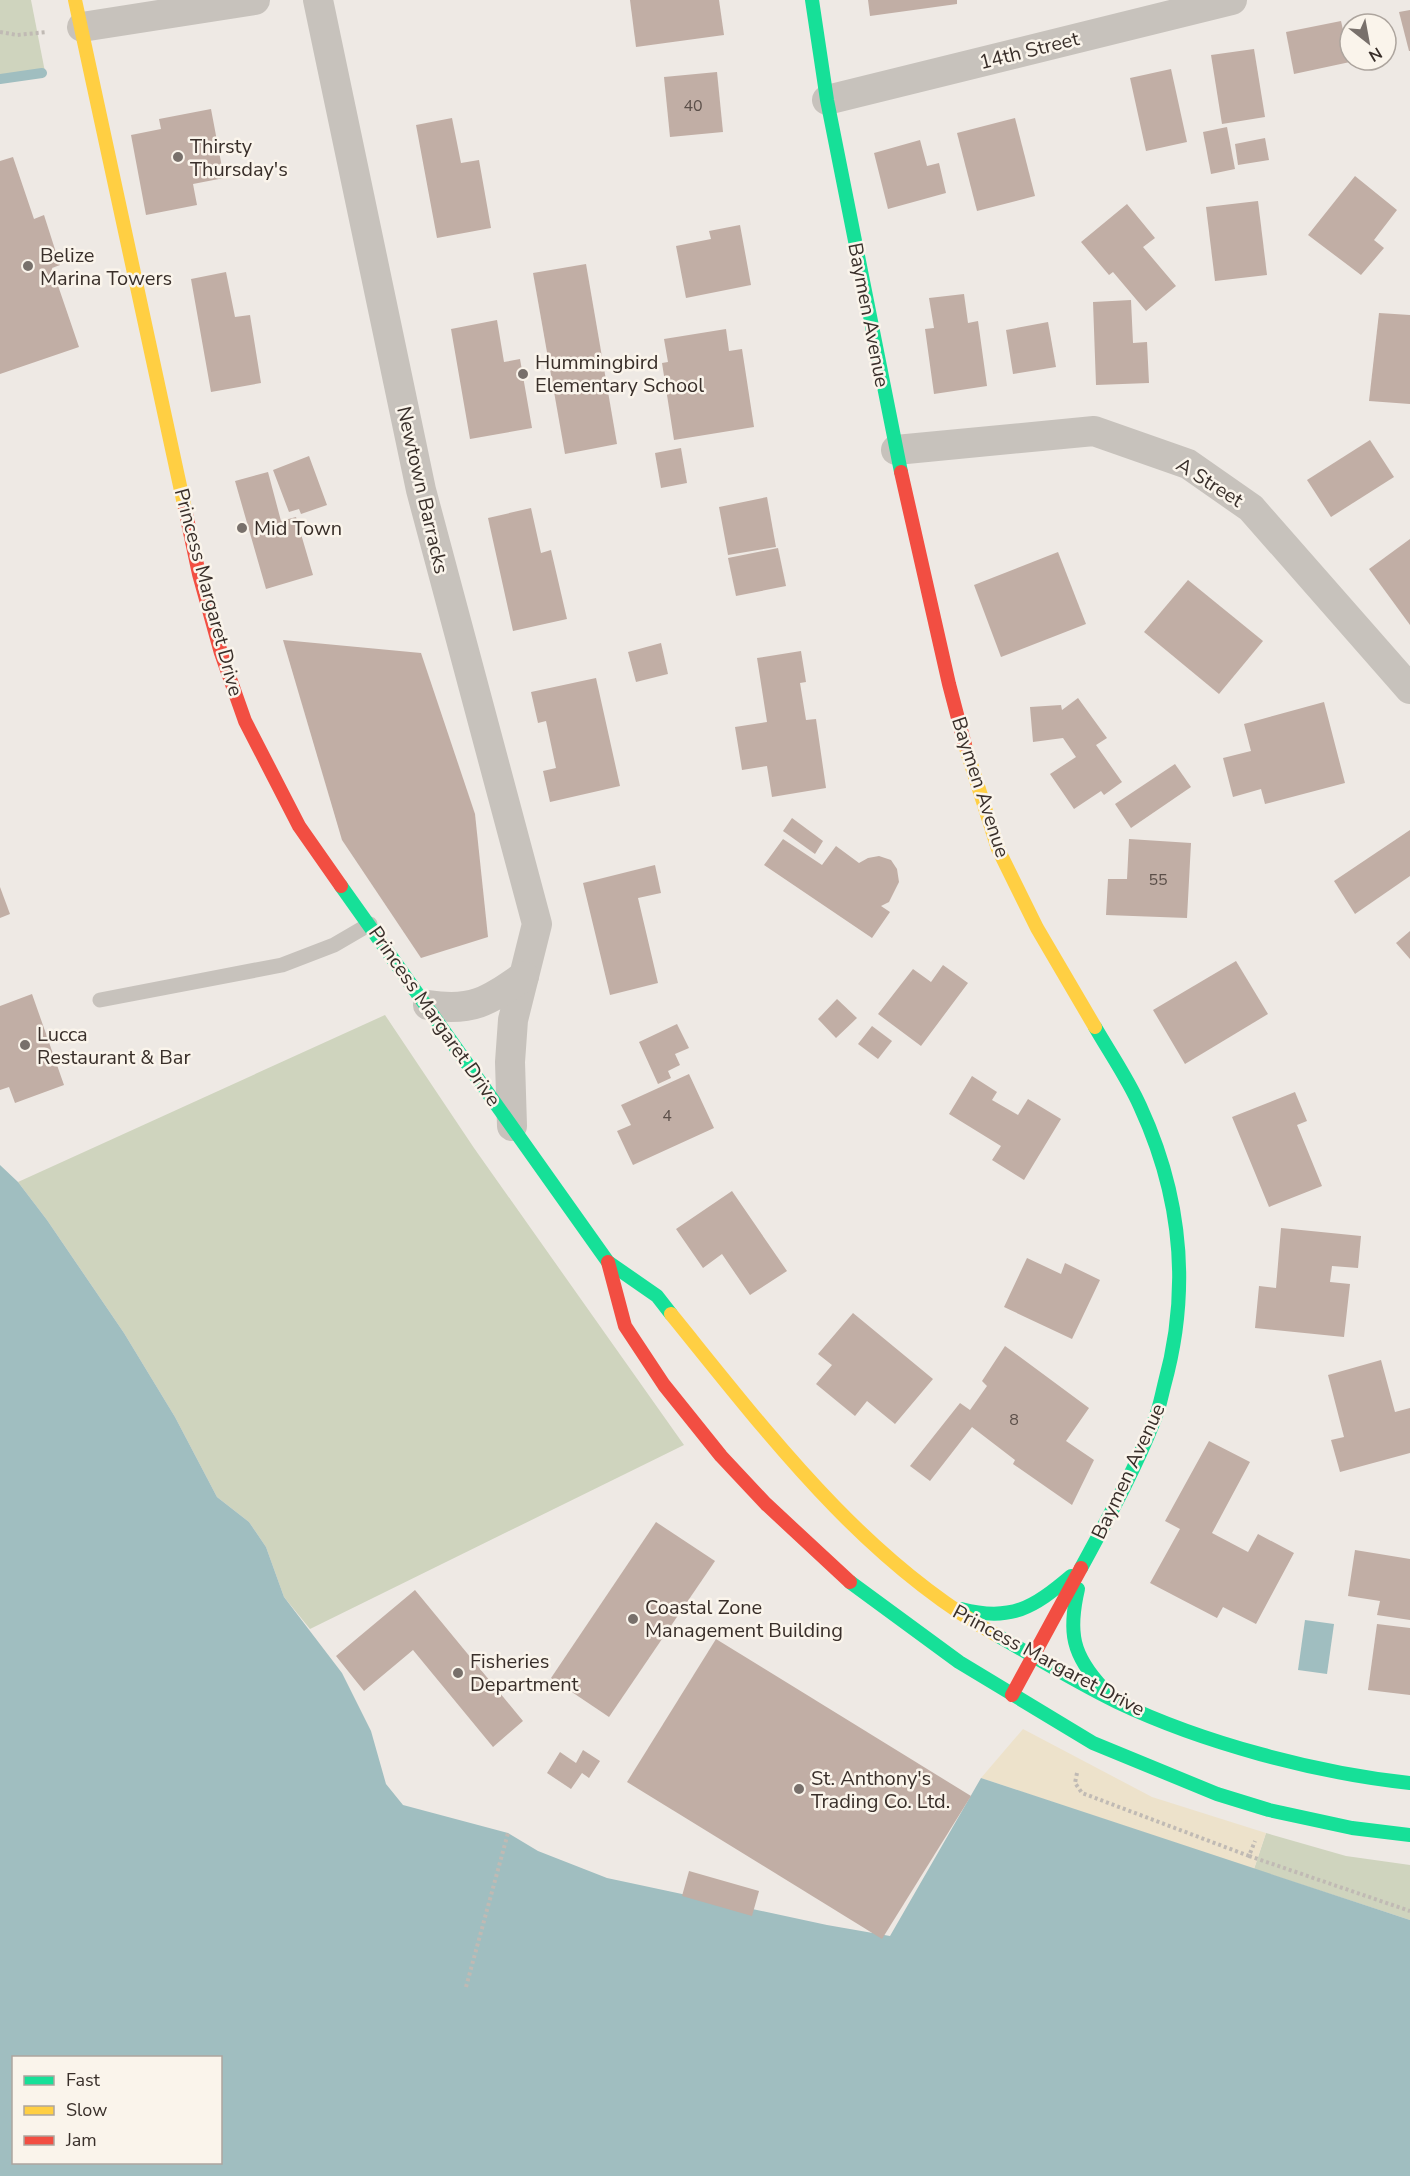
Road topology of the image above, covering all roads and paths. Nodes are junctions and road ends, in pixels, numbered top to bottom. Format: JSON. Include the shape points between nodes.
{"nodes":[{"id":1,"x":255,"y":0,"type":"edge"},
{"id":2,"x":318,"y":0,"type":"edge"},
{"id":3,"x":812,"y":0,"type":"edge"},
{"id":4,"x":1232,"y":0,"type":"edge"},
{"id":5,"x":1187,"y":5,"type":"edge"},
{"id":6,"x":79,"y":14,"type":"edge"},
{"id":7,"x":0,"y":32,"type":"edge"},
{"id":8,"x":827,"y":100,"type":"junction"},
{"id":9,"x":896,"y":450,"type":"junction"},
{"id":10,"x":1410,"y":690,"type":"edge"},
{"id":11,"x":369,"y":924,"type":"junction"},
{"id":12,"x":525,"y":976,"type":"junction"},
{"id":13,"x":100,"y":999,"type":"dead end"},
{"id":14,"x":428,"y":1005,"type":"junction"},
{"id":15,"x":512,"y":1126,"type":"junction"},
{"id":16,"x":608,"y":1262,"type":"junction"},
{"id":17,"x":1083,"y":1565,"type":"junction"},
{"id":18,"x":945,"y":1604,"type":"junction"},
{"id":19,"x":1034,"y":1656,"type":"junction"},
{"id":20,"x":1012,"y":1695,"type":"junction"},
{"id":21,"x":1117,"y":1702,"type":"junction"},
{"id":22,"x":1410,"y":1783,"type":"edge"},
{"id":23,"x":508,"y":1833,"type":"dead end"},
{"id":24,"x":1410,"y":1835,"type":"edge"},
{"id":25,"x":1249,"y":1856,"type":"dead end"},
{"id":26,"x":1410,"y":1911,"type":"edge"},
{"id":27,"x":466,"y":1987,"type":"dead end"}],
"edges":[{"from":1,"to":6,"type":"street"},
{"from":2,"to":12,"type":"street","name":"Newtown Barracks","via":[[420,490],[537,924]]},
{"from":3,"to":8,"type":"main road","name":"Baymen Avenue"},
{"from":4,"to":5,"type":"street","name":"14th Street"},
{"from":5,"to":8,"type":"street","name":"14th Street"},
{"from":6,"to":7,"type":"path","via":[[17,35]]},
{"from":6,"to":11,"type":"main road","name":"Princess Margaret Drive","via":[[175,466],[221,653],[245,721],[299,826]]},
{"from":8,"to":9,"type":"main road","name":"Baymen Avenue"},
{"from":9,"to":10,"type":"street","name":"A Street","via":[[1094,431],[1188,464],[1251,508]]},
{"from":9,"to":17,"type":"main road","name":"Baymen Avenue","via":[[949,684],[998,849],[1037,928],[1140,1105],[1160,1157],[1178,1231],[1179,1314],[1165,1386],[1126,1484]]},
{"from":11,"to":13,"type":"lane","via":[[334,945],[282,965]]},
{"from":11,"to":14,"type":"main road","name":"Princess Margaret Drive"},
{"from":12,"to":14,"type":"street","via":[[479,1004],[453,1009]]},
{"from":12,"to":15,"type":"street","name":"Newtown Barracks","via":[[513,1020]]},
{"from":14,"to":15,"type":"main road","name":"Princess Margaret Drive"},
{"from":15,"to":16,"type":"main road","name":"Princess Margaret Drive"},
{"from":16,"to":18,"type":"main road","name":"Princess Margaret Drive","via":[[657,1296],[806,1475],[880,1551]]},
{"from":16,"to":20,"type":"main road","name":"Princess Margaret Drive","via":[[625,1326],[664,1385],[758,1496],[847,1580],[959,1662]]},
{"from":17,"to":18,"type":"main road","via":[[1037,1603],[1016,1613],[995,1616]]},
{"from":17,"to":19,"type":"main road","name":"Baymen Avenue"},
{"from":17,"to":21,"type":"main road","via":[[1071,1626],[1074,1646],[1093,1679]]},
{"from":18,"to":19,"type":"main road","name":"Princess Margaret Drive"},
{"from":19,"to":20,"type":"main road","name":"Baymen Avenue"},
{"from":19,"to":21,"type":"main road","name":"Princess Margaret Drive"},
{"from":20,"to":24,"type":"main road","name":"Princess Margaret Drive","via":[[1093,1743],[1217,1794],[1269,1810]]},
{"from":21,"to":22,"type":"main road","name":"Princess Margaret Drive","via":[[1234,1746],[1362,1778]]},
{"from":23,"to":27,"type":"path"},
{"from":25,"to":26,"type":"path"}]}
